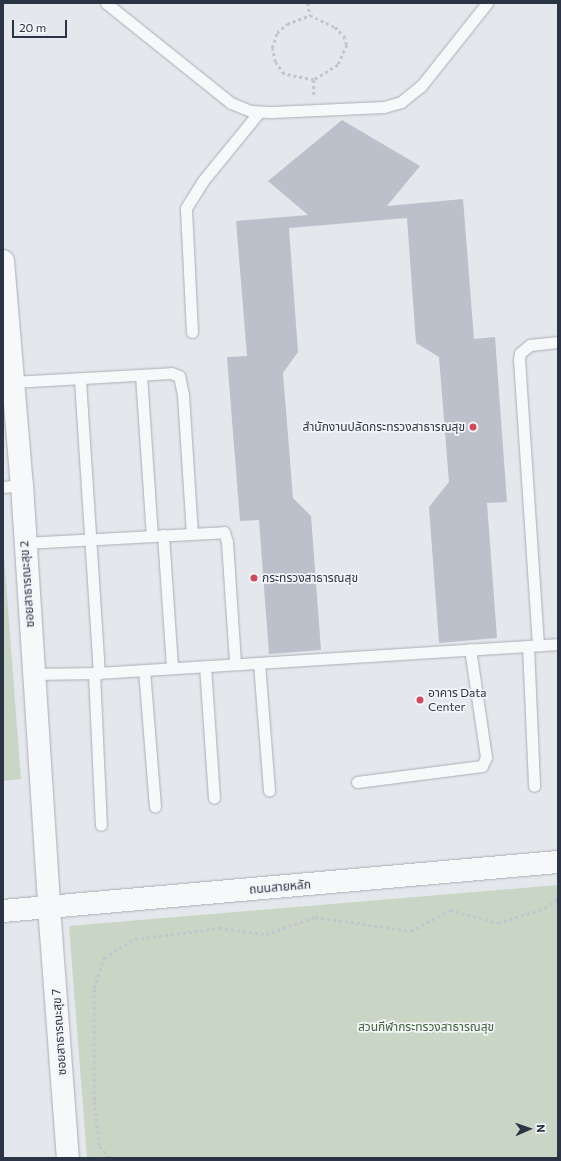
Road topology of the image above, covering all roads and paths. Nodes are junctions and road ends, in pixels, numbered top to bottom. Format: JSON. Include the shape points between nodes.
{"nodes":[{"id":1,"x":106,"y":3,"type":"edge"},
{"id":2,"x":308,"y":3,"type":"edge"},
{"id":3,"x":487,"y":3,"type":"edge"},
{"id":4,"x":310,"y":15,"type":"junction"},
{"id":5,"x":259,"y":112,"type":"junction"},
{"id":6,"x":3,"y":261,"type":"edge"},
{"id":7,"x":192,"y":332,"type":"dead end"},
{"id":8,"x":558,"y":342,"type":"edge"},
{"id":9,"x":141,"y":375,"type":"junction"},
{"id":10,"x":80,"y":380,"type":"junction"},
{"id":11,"x":12,"y":382,"type":"junction"},
{"id":12,"x":12,"y":486,"type":"edge"},
{"id":13,"x":192,"y":533,"type":"junction"},
{"id":14,"x":158,"y":535,"type":"junction"},
{"id":15,"x":90,"y":541,"type":"junction"},
{"id":16,"x":24,"y":543,"type":"junction"},
{"id":17,"x":558,"y":644,"type":"edge"},
{"id":18,"x":533,"y":645,"type":"junction"},
{"id":19,"x":470,"y":649,"type":"junction"},
{"id":20,"x":259,"y":663,"type":"junction"},
{"id":21,"x":235,"y":664,"type":"junction"},
{"id":22,"x":205,"y":666,"type":"junction"},
{"id":23,"x":172,"y":668,"type":"junction"},
{"id":24,"x":144,"y":670,"type":"junction"},
{"id":25,"x":96,"y":673,"type":"junction"},
{"id":26,"x":33,"y":674,"type":"junction"},
{"id":27,"x":357,"y":782,"type":"dead end"},
{"id":28,"x":534,"y":786,"type":"dead end"},
{"id":29,"x":269,"y":791,"type":"dead end"},
{"id":30,"x":214,"y":798,"type":"dead end"},
{"id":31,"x":155,"y":807,"type":"dead end"},
{"id":32,"x":100,"y":824,"type":"dead end"},
{"id":33,"x":558,"y":862,"type":"edge"},
{"id":34,"x":558,"y":899,"type":"edge"},
{"id":35,"x":49,"y":907,"type":"junction"},
{"id":36,"x":3,"y":911,"type":"edge"},
{"id":37,"x":68,"y":1158,"type":"edge"},
{"id":38,"x":109,"y":1158,"type":"edge"}],
"edges":[{"from":1,"to":5,"type":"lane","via":[[231,103]]},
{"from":2,"to":4,"type":"path"},
{"from":3,"to":5,"type":"lane","via":[[421,86],[401,102],[384,107]]},
{"from":4,"to":4,"type":"path","via":[[335,27],[344,36],[347,45],[338,65],[314,80],[284,74],[275,62],[272,48],[277,33],[287,24]]},
{"from":5,"to":7,"type":"lane","via":[[202,182],[186,208]]},
{"from":6,"to":11,"type":"street","name":"ซอยสาธารณะสุข 2"},
{"from":8,"to":18,"type":"lane","via":[[530,345],[520,353],[519,360]]},
{"from":9,"to":10,"type":"lane"},
{"from":9,"to":13,"type":"lane","via":[[171,373],[179,376],[183,395]]},
{"from":9,"to":14,"type":"lane"},
{"from":10,"to":11,"type":"lane"},
{"from":10,"to":15,"type":"lane"},
{"from":11,"to":12,"type":"street","name":"ซอยสาธารณะสุข 2"},
{"from":12,"to":16,"type":"street","name":"ซอยสาธารณะสุข 2"},
{"from":13,"to":14,"type":"lane"},
{"from":13,"to":21,"type":"lane","via":[[220,531],[226,535]]},
{"from":14,"to":15,"type":"lane"},
{"from":14,"to":23,"type":"lane"},
{"from":15,"to":16,"type":"lane"},
{"from":15,"to":25,"type":"lane"},
{"from":16,"to":26,"type":"street","name":"ซอยสาธารณะสุข 2"},
{"from":17,"to":18,"type":"lane"},
{"from":18,"to":19,"type":"lane"},
{"from":18,"to":28,"type":"lane"},
{"from":19,"to":20,"type":"lane"},
{"from":19,"to":27,"type":"lane","via":[[486,757],[482,766]]},
{"from":20,"to":21,"type":"lane"},
{"from":20,"to":29,"type":"lane"},
{"from":21,"to":22,"type":"lane"},
{"from":22,"to":23,"type":"lane"},
{"from":22,"to":30,"type":"lane"},
{"from":23,"to":24,"type":"lane"},
{"from":24,"to":25,"type":"lane"},
{"from":24,"to":31,"type":"lane"},
{"from":25,"to":26,"type":"lane"},
{"from":25,"to":32,"type":"lane"},
{"from":26,"to":35,"type":"street","name":"ซอยสาธารณะสุข 2"},
{"from":33,"to":35,"type":"street","name":"ถนนสายหลัก"},
{"from":34,"to":38,"type":"path","via":[[545,908],[498,923],[450,910],[411,931],[315,917],[266,934],[219,928],[135,939],[104,958],[94,988],[94,1100],[99,1146]]},
{"from":35,"to":36,"type":"street","name":"ถนนสายหลัก"},
{"from":35,"to":37,"type":"street","name":"ซอยสาธารณะสุข 7"}]}
